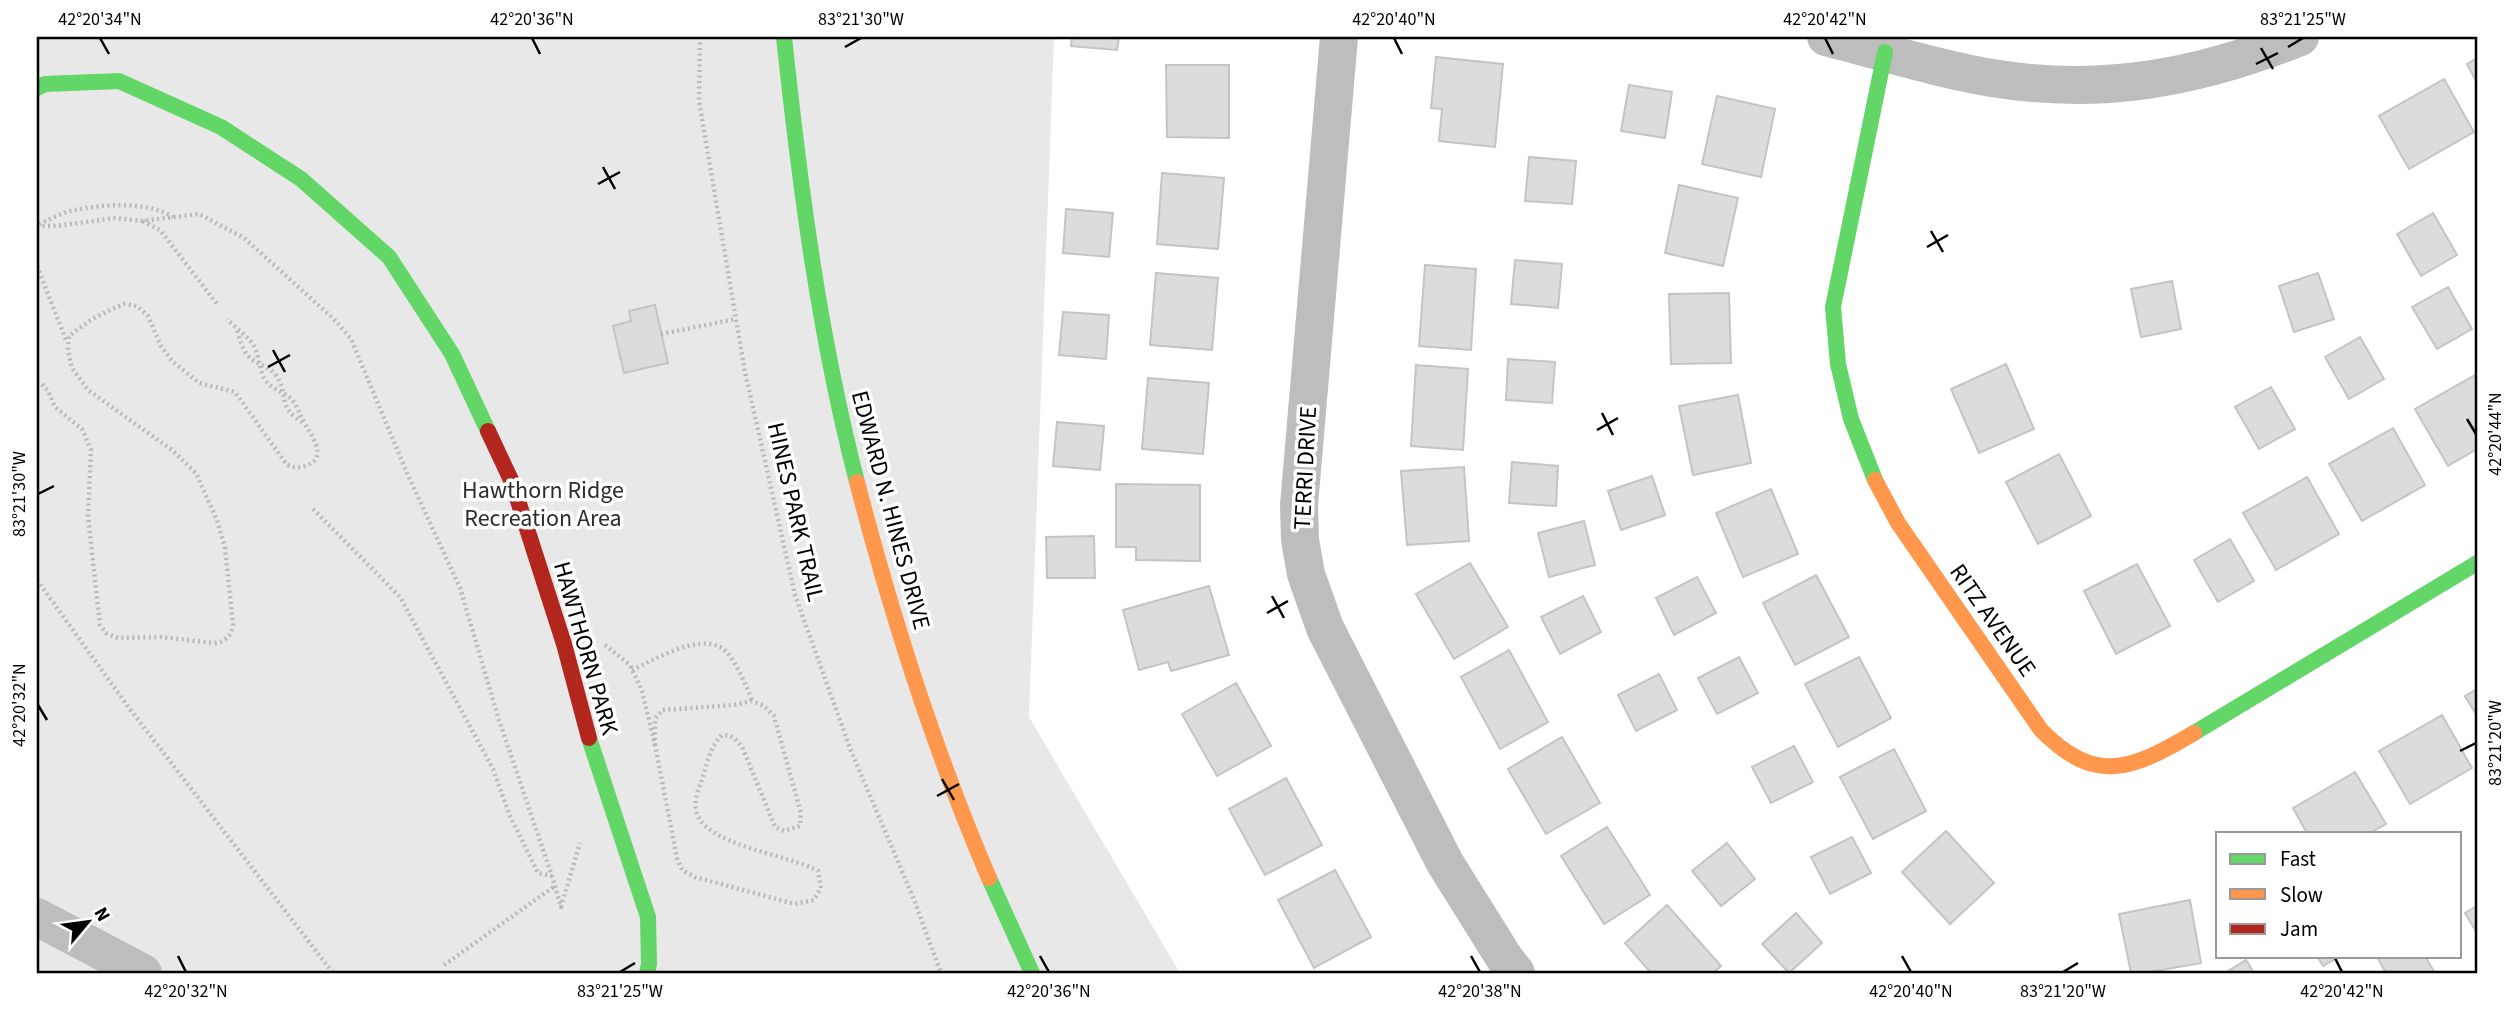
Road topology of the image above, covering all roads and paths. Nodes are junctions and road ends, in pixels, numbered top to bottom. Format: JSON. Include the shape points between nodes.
{"nodes":[{"id":1,"x":699,"y":37,"type":"edge"},
{"id":2,"x":784,"y":37,"type":"edge"},
{"id":3,"x":1339,"y":37,"type":"edge"},
{"id":4,"x":1826,"y":37,"type":"edge"},
{"id":5,"x":2300,"y":37,"type":"edge"},
{"id":6,"x":1885,"y":52,"type":"junction"},
{"id":7,"x":41,"y":86,"type":"edge"},
{"id":8,"x":173,"y":217,"type":"junction"},
{"id":9,"x":142,"y":221,"type":"junction"},
{"id":10,"x":37,"y":225,"type":"edge"},
{"id":11,"x":37,"y":266,"type":"edge"},
{"id":12,"x":216,"y":304,"type":"dead end"},
{"id":13,"x":227,"y":319,"type":"dead end"},
{"id":14,"x":736,"y":319,"type":"junction"},
{"id":15,"x":236,"y":330,"type":"junction"},
{"id":16,"x":661,"y":334,"type":"dead end"},
{"id":17,"x":67,"y":342,"type":"junction"},
{"id":18,"x":258,"y":363,"type":"junction"},
{"id":19,"x":37,"y":383,"type":"edge"},
{"id":20,"x":282,"y":393,"type":"junction"},
{"id":21,"x":305,"y":424,"type":"junction"},
{"id":22,"x":313,"y":509,"type":"dead end"},
{"id":23,"x":2477,"y":563,"type":"edge"},
{"id":24,"x":37,"y":579,"type":"edge"},
{"id":25,"x":564,"y":644,"type":"junction"},
{"id":26,"x":632,"y":670,"type":"junction"},
{"id":27,"x":752,"y":701,"type":"junction"},
{"id":28,"x":655,"y":745,"type":"junction"},
{"id":29,"x":601,"y":779,"type":"junction"},
{"id":30,"x":552,"y":876,"type":"junction"},
{"id":31,"x":555,"y":886,"type":"junction"},
{"id":32,"x":37,"y":917,"type":"edge"},
{"id":33,"x":444,"y":965,"type":"dead end"},
{"id":34,"x":143,"y":973,"type":"edge"},
{"id":35,"x":333,"y":973,"type":"edge"},
{"id":36,"x":647,"y":973,"type":"edge"},
{"id":37,"x":941,"y":973,"type":"edge"},
{"id":38,"x":1032,"y":973,"type":"edge"},
{"id":39,"x":1516,"y":973,"type":"edge"}],
"edges":[{"from":1,"to":14,"type":"path","name":"HINES PARK TRAIL","via":[[699,101]]},
{"from":2,"to":38,"type":"street","name":"EDWARD N. HINES DRIVE","via":[[818,302],[845,439],[937,750]]},
{"from":3,"to":39,"type":"street","name":"TERRI DRIVE","via":[[1299,505],[1306,574],[1325,628],[1446,863]]},
{"from":4,"to":6,"type":"street"},
{"from":5,"to":6,"type":"street","via":[[2210,69],[2164,79],[2085,86],[1990,78]]},
{"from":6,"to":23,"type":"street","name":"RITZ AVENUE","via":[[1833,307],[1838,364],[1850,419],[1871,473],[1898,523],[2055,746],[2081,761],[2109,768],[2135,765]]},
{"from":7,"to":25,"type":"street","name":"HAWTHORN PARK","via":[[119,81],[221,127],[301,179],[385,253],[452,354],[512,482]]},
{"from":8,"to":9,"type":"path"},
{"from":8,"to":10,"type":"path","via":[[162,210],[116,205],[74,210]]},
{"from":8,"to":30,"type":"path","via":[[199,214],[244,238],[351,339],[460,588]]},
{"from":9,"to":10,"type":"path","via":[[115,218]]},
{"from":9,"to":12,"type":"path","via":[[160,230]]},
{"from":11,"to":17,"type":"path"},
{"from":13,"to":15,"type":"path"},
{"from":14,"to":16,"type":"path"},
{"from":14,"to":37,"type":"path","name":"HINES PARK TRAIL","via":[[794,595]]},
{"from":15,"to":18,"type":"path","via":[[247,355]]},
{"from":15,"to":18,"type":"path","via":[[252,343]]},
{"from":17,"to":19,"type":"path","via":[[72,368],[88,390],[172,450],[196,474],[225,548],[233,620],[230,635],[222,642],[118,638],[100,625],[88,516],[90,450],[82,429],[55,407],[48,391]]},
{"from":17,"to":21,"type":"path","via":[[73,331],[112,309],[124,304],[137,306],[148,316],[172,361],[199,383],[234,392],[288,465],[300,468],[316,458],[315,439]]},
{"from":18,"to":20,"type":"path","via":[[264,379]]},
{"from":18,"to":20,"type":"path","via":[[275,373]]},
{"from":20,"to":21,"type":"path"},
{"from":20,"to":21,"type":"path","via":[[290,413]]},
{"from":22,"to":30,"type":"path","via":[[400,597],[493,769],[538,873]]},
{"from":24,"to":35,"type":"path","via":[[129,708]]},
{"from":25,"to":26,"type":"path","via":[[595,638]]},
{"from":25,"to":29,"type":"street","name":"HAWTHORN PARK"},
{"from":26,"to":27,"type":"path","via":[[678,649],[711,644],[730,657]]},
{"from":26,"to":28,"type":"path"},
{"from":27,"to":28,"type":"path","via":[[662,710],[655,719]]},
{"from":27,"to":28,"type":"path","via":[[774,716],[801,813],[800,826],[784,831],[775,827],[743,749],[729,735],[715,741],[696,811],[701,822],[732,842],[806,864],[818,872],[821,888],[814,900],[795,904],[682,870]]},
{"from":29,"to":31,"type":"path","via":[[561,907]]},
{"from":29,"to":36,"type":"street","name":"HAWTHORN PARK","via":[[648,917]]},
{"from":30,"to":31,"type":"path"},
{"from":31,"to":33,"type":"path"},
{"from":32,"to":34,"type":"street"}]}
